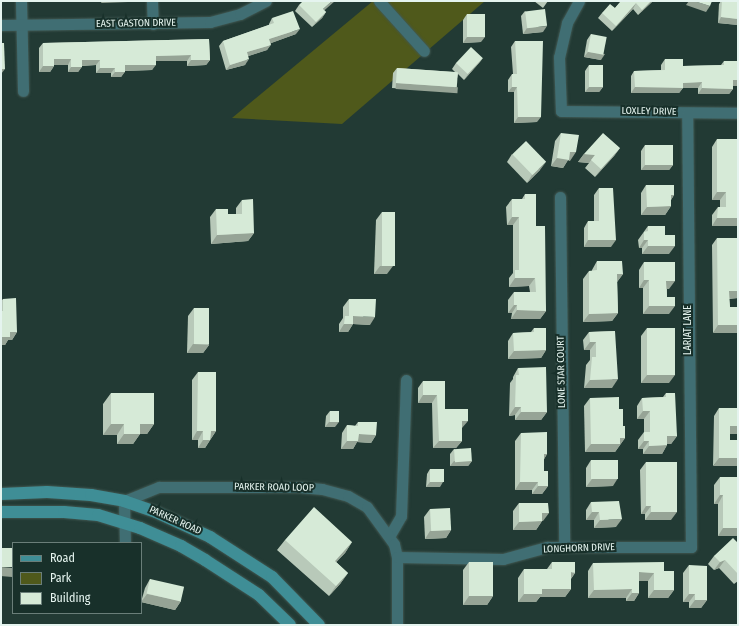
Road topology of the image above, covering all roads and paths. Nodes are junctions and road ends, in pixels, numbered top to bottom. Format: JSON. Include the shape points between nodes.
{"nodes":[{"id":1,"x":21,"y":1,"type":"edge"},
{"id":2,"x":152,"y":1,"type":"edge"},
{"id":3,"x":266,"y":1,"type":"edge"},
{"id":4,"x":379,"y":1,"type":"edge"},
{"id":5,"x":579,"y":1,"type":"edge"},
{"id":6,"x":152,"y":24,"type":"junction"},
{"id":7,"x":1,"y":25,"type":"edge"},
{"id":8,"x":21,"y":25,"type":"junction"},
{"id":9,"x":424,"y":51,"type":"dead end"},
{"id":10,"x":23,"y":91,"type":"dead end"},
{"id":11,"x":688,"y":113,"type":"junction"},
{"id":12,"x":738,"y":113,"type":"edge"},
{"id":13,"x":560,"y":197,"type":"dead end"},
{"id":14,"x":406,"y":380,"type":"dead end"},
{"id":15,"x":1,"y":494,"type":"edge"},
{"id":16,"x":124,"y":501,"type":"junction"},
{"id":17,"x":1,"y":512,"type":"edge"},
{"id":18,"x":124,"y":524,"type":"junction"},
{"id":19,"x":390,"y":535,"type":"junction"},
{"id":20,"x":125,"y":542,"type":"edge"},
{"id":21,"x":691,"y":547,"type":"joint"},
{"id":22,"x":564,"y":548,"type":"junction"},
{"id":23,"x":397,"y":557,"type":"junction"},
{"id":24,"x":290,"y":625,"type":"edge"},
{"id":25,"x":319,"y":625,"type":"edge"},
{"id":26,"x":397,"y":625,"type":"edge"}],
"edges":[{"from":1,"to":8,"type":"street"},
{"from":2,"to":6,"type":"street"},
{"from":3,"to":6,"type":"street","name":"EAST GASTON DRIVE","via":[[240,14],[210,22]]},
{"from":4,"to":9,"type":"street"},
{"from":5,"to":11,"type":"street","name":"LOXLEY DRIVE","via":[[566,24],[559,57],[561,111]]},
{"from":6,"to":8,"type":"street","name":"EAST GASTON DRIVE"},
{"from":7,"to":8,"type":"street","name":"EAST GASTON DRIVE"},
{"from":8,"to":10,"type":"street"},
{"from":11,"to":12,"type":"street","name":"LOXLEY DRIVE"},
{"from":11,"to":21,"type":"street","name":"LARIAT LANE"},
{"from":13,"to":22,"type":"street","name":"LONE STAR COURT"},
{"from":14,"to":19,"type":"street","via":[[401,516]]},
{"from":15,"to":16,"type":"main road","name":"PARKER ROAD","via":[[70,493]]},
{"from":16,"to":18,"type":"street"},
{"from":16,"to":19,"type":"street","name":"PARKER ROAD LOOP","via":[[159,487],[322,489],[360,502]]},
{"from":16,"to":25,"type":"main road","name":"PARKER ROAD","via":[[181,522],[239,555],[272,577]]},
{"from":17,"to":18,"type":"main road","name":"PARKER ROAD","via":[[98,515]]},
{"from":18,"to":20,"type":"street"},
{"from":18,"to":24,"type":"main road","name":"PARKER ROAD","via":[[181,546],[206,560],[259,595]]},
{"from":19,"to":23,"type":"street","name":"PARKER ROAD LOOP"},
{"from":21,"to":22,"type":"street","name":"LONGHORN DRIVE"},
{"from":22,"to":23,"type":"street","name":"LONGHORN DRIVE","via":[[548,547],[503,559]]},
{"from":23,"to":26,"type":"street","name":"PARKER ROAD LOOP"}]}
